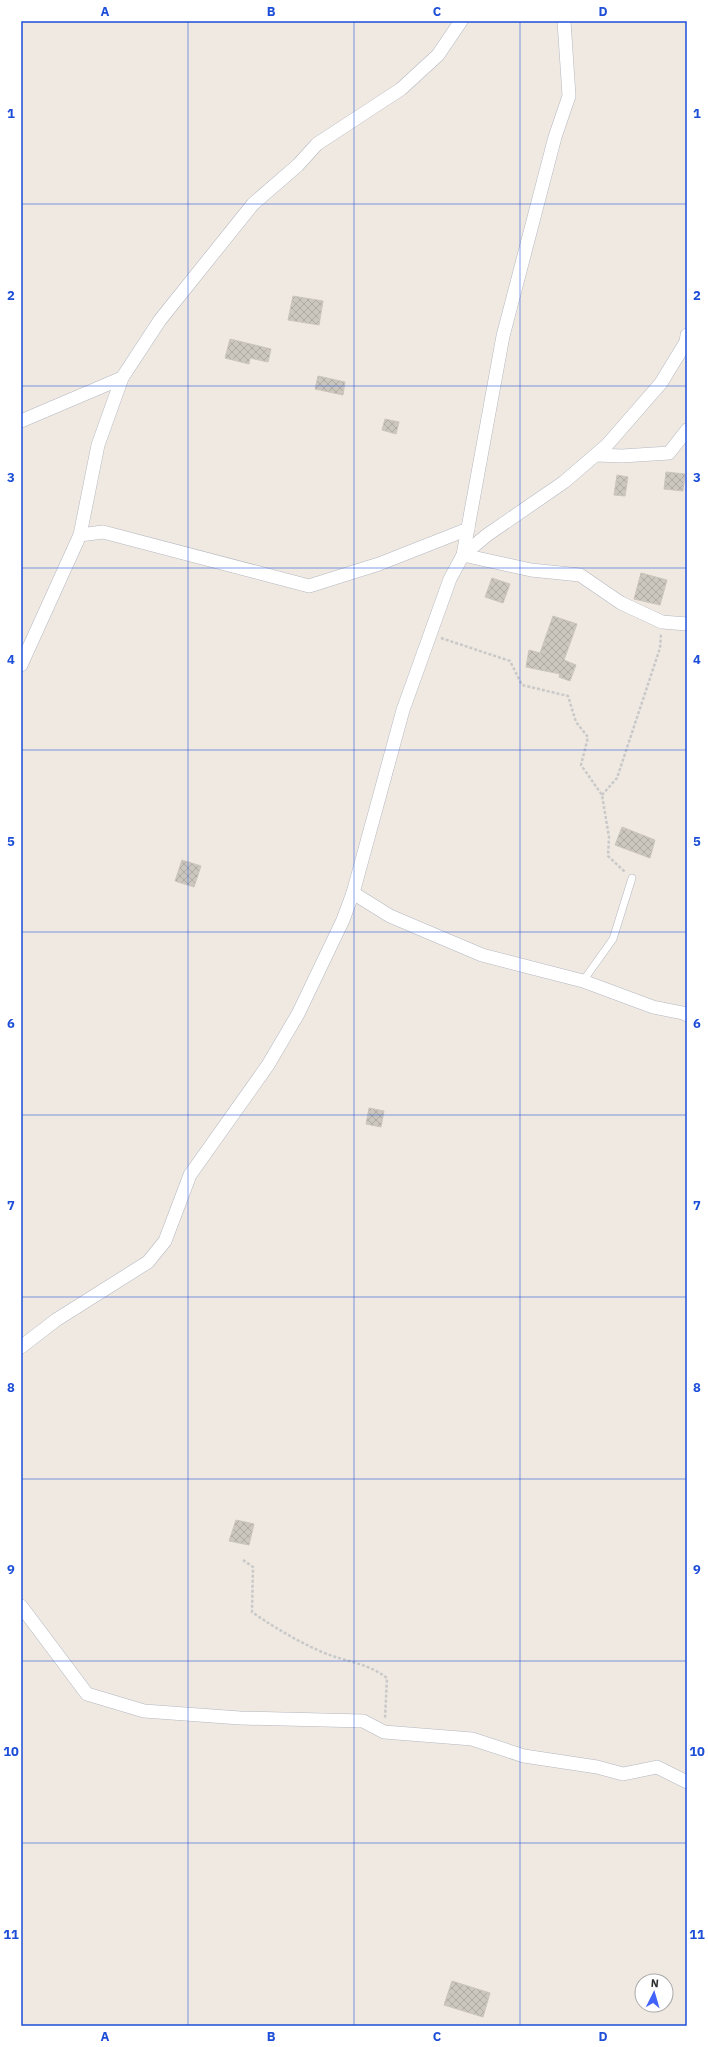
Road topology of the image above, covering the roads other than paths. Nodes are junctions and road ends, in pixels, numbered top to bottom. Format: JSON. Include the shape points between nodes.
{"nodes":[{"id":1,"x":460,"y":21,"type":"edge"},
{"id":2,"x":564,"y":21,"type":"edge"},
{"id":3,"x":687,"y":335,"type":"edge"},
{"id":4,"x":122,"y":378,"type":"junction"},
{"id":5,"x":21,"y":421,"type":"edge"},
{"id":6,"x":687,"y":430,"type":"edge"},
{"id":7,"x":596,"y":455,"type":"junction"},
{"id":8,"x":468,"y":529,"type":"junction"},
{"id":9,"x":80,"y":535,"type":"junction"},
{"id":10,"x":463,"y":555,"type":"junction"},
{"id":11,"x":687,"y":624,"type":"edge"},
{"id":12,"x":21,"y":665,"type":"edge"},
{"id":13,"x":632,"y":878,"type":"road end"},
{"id":14,"x":353,"y":893,"type":"junction"},
{"id":15,"x":584,"y":981,"type":"junction"},
{"id":16,"x":687,"y":1016,"type":"edge"},
{"id":17,"x":21,"y":1347,"type":"edge"},
{"id":18,"x":21,"y":1606,"type":"edge"},
{"id":19,"x":687,"y":1782,"type":"edge"}],
"edges":[{"from":1,"to":4,"type":"street","via":[[438,55],[401,89],[317,144],[298,165],[253,204],[160,320]]},
{"from":2,"to":8,"type":"street","via":[[569,96],[553,145],[503,336]]},
{"from":3,"to":7,"type":"street","via":[[686,342],[661,383]]},
{"from":4,"to":5,"type":"street"},
{"from":4,"to":9,"type":"street","via":[[98,445]]},
{"from":6,"to":7,"type":"street","via":[[669,453]]},
{"from":7,"to":10,"type":"street","via":[[564,482],[487,535]]},
{"from":8,"to":9,"type":"street","via":[[379,564],[309,586],[103,532]]},
{"from":8,"to":10,"type":"street"},
{"from":9,"to":12,"type":"street"},
{"from":10,"to":11,"type":"street","via":[[531,570],[580,575],[621,603],[662,622]]},
{"from":10,"to":14,"type":"street","via":[[450,579],[403,710]]},
{"from":13,"to":15,"type":"lane","via":[[613,939]]},
{"from":14,"to":15,"type":"street","via":[[390,916],[482,955]]},
{"from":14,"to":17,"type":"street","via":[[343,920],[298,1014],[268,1065],[190,1175],[165,1241],[148,1262],[56,1320]]},
{"from":15,"to":16,"type":"street","via":[[653,1007]]},
{"from":18,"to":19,"type":"street","via":[[87,1694],[144,1711],[240,1718],[363,1721],[384,1732],[472,1740],[524,1756],[597,1767],[623,1774],[657,1767]]}]}
